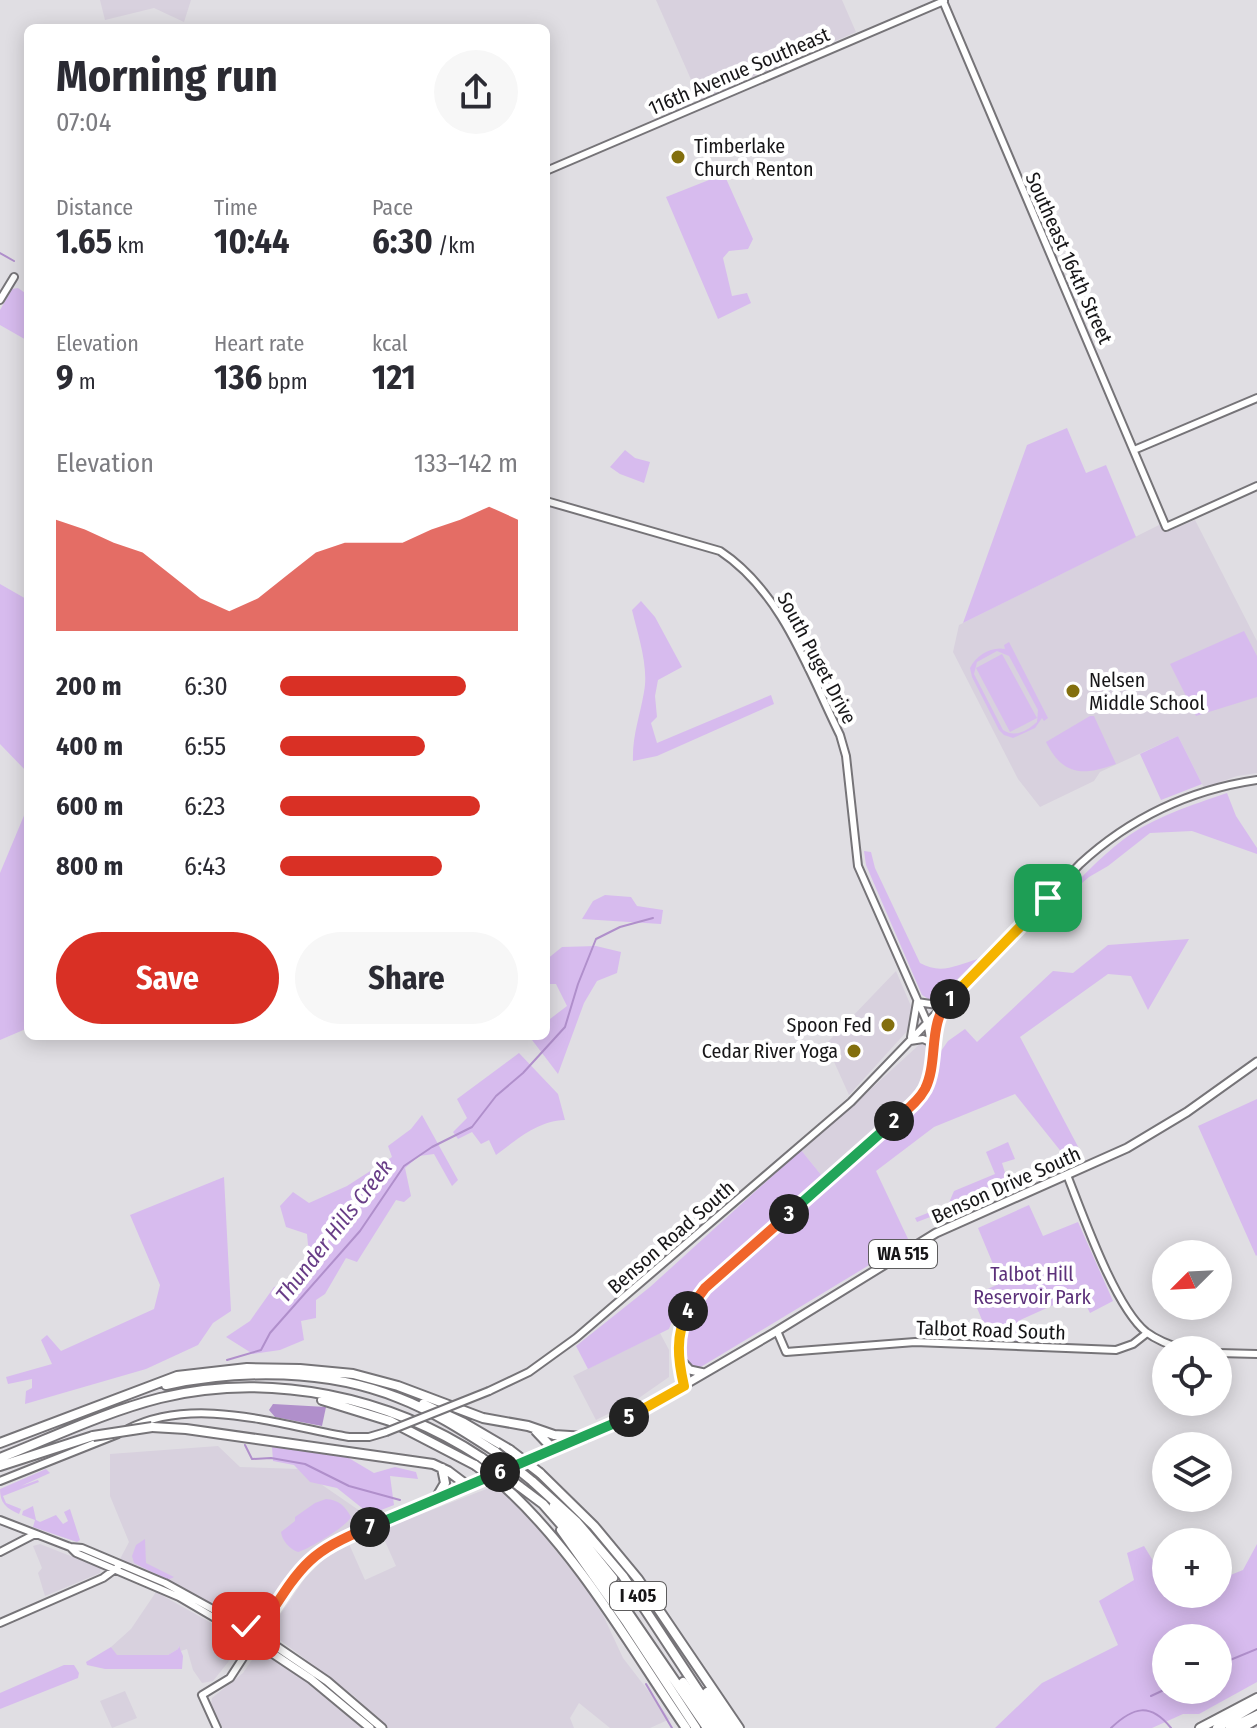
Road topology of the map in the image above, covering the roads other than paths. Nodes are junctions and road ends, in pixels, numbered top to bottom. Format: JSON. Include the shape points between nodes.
{"nodes":[{"id":1,"x":944,"y":0,"type":"edge"},
{"id":2,"x":550,"y":169,"type":"edge"},
{"id":3,"x":14,"y":277,"type":"dead end"},
{"id":4,"x":0,"y":300,"type":"edge"},
{"id":5,"x":1257,"y":398,"type":"edge"},
{"id":6,"x":1134,"y":450,"type":"junction"},
{"id":7,"x":1257,"y":486,"type":"edge"},
{"id":8,"x":550,"y":502,"type":"edge"},
{"id":9,"x":1257,"y":780,"type":"edge"},
{"id":10,"x":917,"y":1002,"type":"junction"},
{"id":11,"x":944,"y":1006,"type":"junction"},
{"id":12,"x":927,"y":1022,"type":"junction"},
{"id":13,"x":910,"y":1041,"type":"junction"},
{"id":14,"x":932,"y":1043,"type":"junction"},
{"id":15,"x":1257,"y":1062,"type":"edge"},
{"id":16,"x":1067,"y":1175,"type":"junction"},
{"id":17,"x":777,"y":1331,"type":"junction"},
{"id":18,"x":1147,"y":1333,"type":"junction"},
{"id":19,"x":1152,"y":1336,"type":"edge"},
{"id":20,"x":1232,"y":1353,"type":"edge"},
{"id":21,"x":1257,"y":1354,"type":"edge"},
{"id":22,"x":679,"y":1358,"type":"junction"},
{"id":23,"x":706,"y":1373,"type":"junction"},
{"id":24,"x":684,"y":1386,"type":"junction"},
{"id":25,"x":255,"y":1388,"type":"junction"},
{"id":26,"x":120,"y":1398,"type":"junction"},
{"id":27,"x":399,"y":1398,"type":"junction"},
{"id":28,"x":520,"y":1425,"type":"junction"},
{"id":29,"x":586,"y":1437,"type":"junction"},
{"id":30,"x":0,"y":1443,"type":"edge"},
{"id":31,"x":554,"y":1450,"type":"junction"},
{"id":32,"x":0,"y":1458,"type":"edge"},
{"id":33,"x":0,"y":1466,"type":"edge"},
{"id":34,"x":442,"y":1467,"type":"junction"},
{"id":35,"x":0,"y":1481,"type":"edge"},
{"id":36,"x":536,"y":1484,"type":"junction"},
{"id":37,"x":468,"y":1486,"type":"junction"},
{"id":38,"x":519,"y":1486,"type":"junction"},
{"id":39,"x":435,"y":1500,"type":"junction"},
{"id":40,"x":2,"y":1522,"type":"edge"},
{"id":41,"x":35,"y":1534,"type":"junction"},
{"id":42,"x":0,"y":1552,"type":"edge"},
{"id":43,"x":118,"y":1566,"type":"junction"},
{"id":44,"x":267,"y":1619,"type":"junction"},
{"id":45,"x":0,"y":1623,"type":"edge"},
{"id":46,"x":256,"y":1637,"type":"junction"},
{"id":47,"x":276,"y":1646,"type":"junction"},
{"id":48,"x":672,"y":1648,"type":"junction"},
{"id":49,"x":305,"y":1669,"type":"junction"},
{"id":50,"x":213,"y":1690,"type":"junction"},
{"id":51,"x":690,"y":1698,"type":"junction"},
{"id":52,"x":1257,"y":1698,"type":"edge"},
{"id":53,"x":1257,"y":1704,"type":"edge"},
{"id":54,"x":350,"y":1705,"type":"junction"},
{"id":55,"x":209,"y":1710,"type":"junction"},
{"id":56,"x":1257,"y":1717,"type":"edge"},
{"id":57,"x":217,"y":1728,"type":"edge"},
{"id":58,"x":370,"y":1728,"type":"edge"},
{"id":59,"x":382,"y":1728,"type":"edge"},
{"id":60,"x":684,"y":1728,"type":"edge"},
{"id":61,"x":696,"y":1728,"type":"edge"},
{"id":62,"x":707,"y":1728,"type":"edge"},
{"id":63,"x":714,"y":1728,"type":"edge"},
{"id":64,"x":723,"y":1728,"type":"edge"},
{"id":65,"x":731,"y":1728,"type":"edge"},
{"id":66,"x":739,"y":1728,"type":"edge"},
{"id":67,"x":1200,"y":1728,"type":"edge"},
{"id":68,"x":1217,"y":1728,"type":"edge"},
{"id":69,"x":1230,"y":1728,"type":"edge"},
{"id":70,"x":1242,"y":1728,"type":"edge"}],
"edges":[{"from":1,"to":2,"type":"street","name":"116th Avenue Southeast"},
{"from":1,"to":6,"type":"street","name":"Southeast 164th Street"},
{"from":3,"to":4,"type":"street"},
{"from":5,"to":6,"type":"street"},
{"from":6,"to":7,"type":"street","name":"Southeast 164th Street","via":[[1166,527]]},
{"from":8,"to":10,"type":"street","name":"South Puget Drive","via":[[708,546],[740,564],[775,605],[840,735],[858,866]]},
{"from":9,"to":11,"type":"street","name":"Benson Road South","via":[[1182,799],[1116,833]]},
{"from":10,"to":11,"type":"street"},
{"from":10,"to":12,"type":"street","name":"South Puget Drive"},
{"from":10,"to":13,"type":"street"},
{"from":11,"to":12,"type":"street","name":"Benson Road South"},
{"from":11,"to":14,"type":"street"},
{"from":12,"to":13,"type":"street","name":"Benson Road South"},
{"from":12,"to":14,"type":"street","name":"South Puget Drive"},
{"from":13,"to":14,"type":"street"},
{"from":13,"to":35,"type":"street","name":"Benson Road South","bridge":true,"via":[[851,1102],[622,1302],[512,1382],[369,1437],[210,1413],[170,1414]]},
{"from":14,"to":22,"type":"street","name":"South Puget Drive","via":[[931,1071],[919,1098],[705,1288],[680,1328]]},
{"from":15,"to":16,"type":"main road","name":"Benson Drive South","number":"WA 515","via":[[1152,1134]]},
{"from":16,"to":17,"type":"main road","name":"Benson Drive South","number":"WA 515","via":[[936,1233]]},
{"from":16,"to":18,"type":"street","via":[[1122,1302]]},
{"from":17,"to":18,"type":"street","name":"Talbot Road South","via":[[786,1352],[915,1342],[1116,1350]]},
{"from":17,"to":23,"type":"main road","name":"Benson Drive South","number":"WA 515"},
{"from":18,"to":19,"type":"street"},
{"from":20,"to":21,"type":"street"},
{"from":22,"to":23,"type":"main road","via":[[690,1370]]},
{"from":22,"to":24,"type":"street","name":"South Puget Drive"},
{"from":23,"to":24,"type":"main road","name":"Benson Drive South","number":"WA 515"},
{"from":24,"to":29,"type":"main road","number":"WA 515"},
{"from":25,"to":32,"type":"highway","via":[[200,1391],[142,1403]]},
{"from":25,"to":38,"type":"highway","bridge":true,"via":[[382,1408],[454,1439]]},
{"from":25,"to":60,"type":"highway","bridge":true,"via":[[361,1410],[415,1432],[505,1487],[570,1555]]},
{"from":26,"to":27,"type":"highway","number":"I 405","via":[[179,1382],[250,1375],[340,1380]]},
{"from":26,"to":28,"type":"highway","via":[[177,1376],[214,1370],[300,1369],[377,1380],[483,1418]]},
{"from":26,"to":30,"type":"highway","number":"I 405"},
{"from":27,"to":36,"type":"highway","number":"I 405","bridge":true,"via":[[496,1452]]},
{"from":27,"to":66,"type":"highway","bridge":true,"via":[[452,1416],[540,1473],[638,1579]]},
{"from":28,"to":29,"type":"highway"},
{"from":28,"to":31,"type":"highway","via":[[545,1438]]},
{"from":29,"to":31,"type":"main road","number":"WA 515"},
{"from":31,"to":37,"type":"main road","number":"WA 515"},
{"from":33,"to":34,"type":"highway","bridge":true,"via":[[93,1436],[152,1427]]},
{"from":34,"to":37,"type":"highway"},
{"from":34,"to":39,"type":"highway","via":[[445,1483]]},
{"from":36,"to":48,"type":"highway","number":"I 405","via":[[610,1558]]},
{"from":36,"to":51,"type":"highway","via":[[593,1551]]},
{"from":37,"to":39,"type":"main road","number":"WA 515"},
{"from":38,"to":51,"type":"highway","via":[[584,1549]]},
{"from":38,"to":61,"type":"highway","number":"I 405","via":[[582,1558]]},
{"from":39,"to":44,"type":"main road","number":"WA 515","via":[[324,1548],[298,1571]]},
{"from":40,"to":41,"type":"street"},
{"from":41,"to":42,"type":"street"},
{"from":41,"to":43,"type":"street"},
{"from":43,"to":45,"type":"street","via":[[103,1578]]},
{"from":43,"to":46,"type":"street"},
{"from":44,"to":46,"type":"main road","number":"WA 515"},
{"from":44,"to":47,"type":"main road"},
{"from":46,"to":47,"type":"main road"},
{"from":46,"to":49,"type":"main road"},
{"from":46,"to":50,"type":"street","via":[[238,1668]]},
{"from":47,"to":49,"type":"main road"},
{"from":48,"to":64,"type":"highway","number":"I 405"},
{"from":48,"to":65,"type":"highway"},
{"from":49,"to":54,"type":"main road"},
{"from":49,"to":54,"type":"main road"},
{"from":50,"to":55,"type":"street"},
{"from":50,"to":55,"type":"street","via":[[202,1695]]},
{"from":51,"to":62,"type":"highway"},
{"from":51,"to":63,"type":"highway"},
{"from":52,"to":67,"type":"highway"},
{"from":53,"to":68,"type":"highway"},
{"from":54,"to":58,"type":"main road"},
{"from":54,"to":59,"type":"main road"},
{"from":55,"to":57,"type":"street"},
{"from":56,"to":69,"type":"highway"},
{"from":56,"to":70,"type":"highway"}]}
